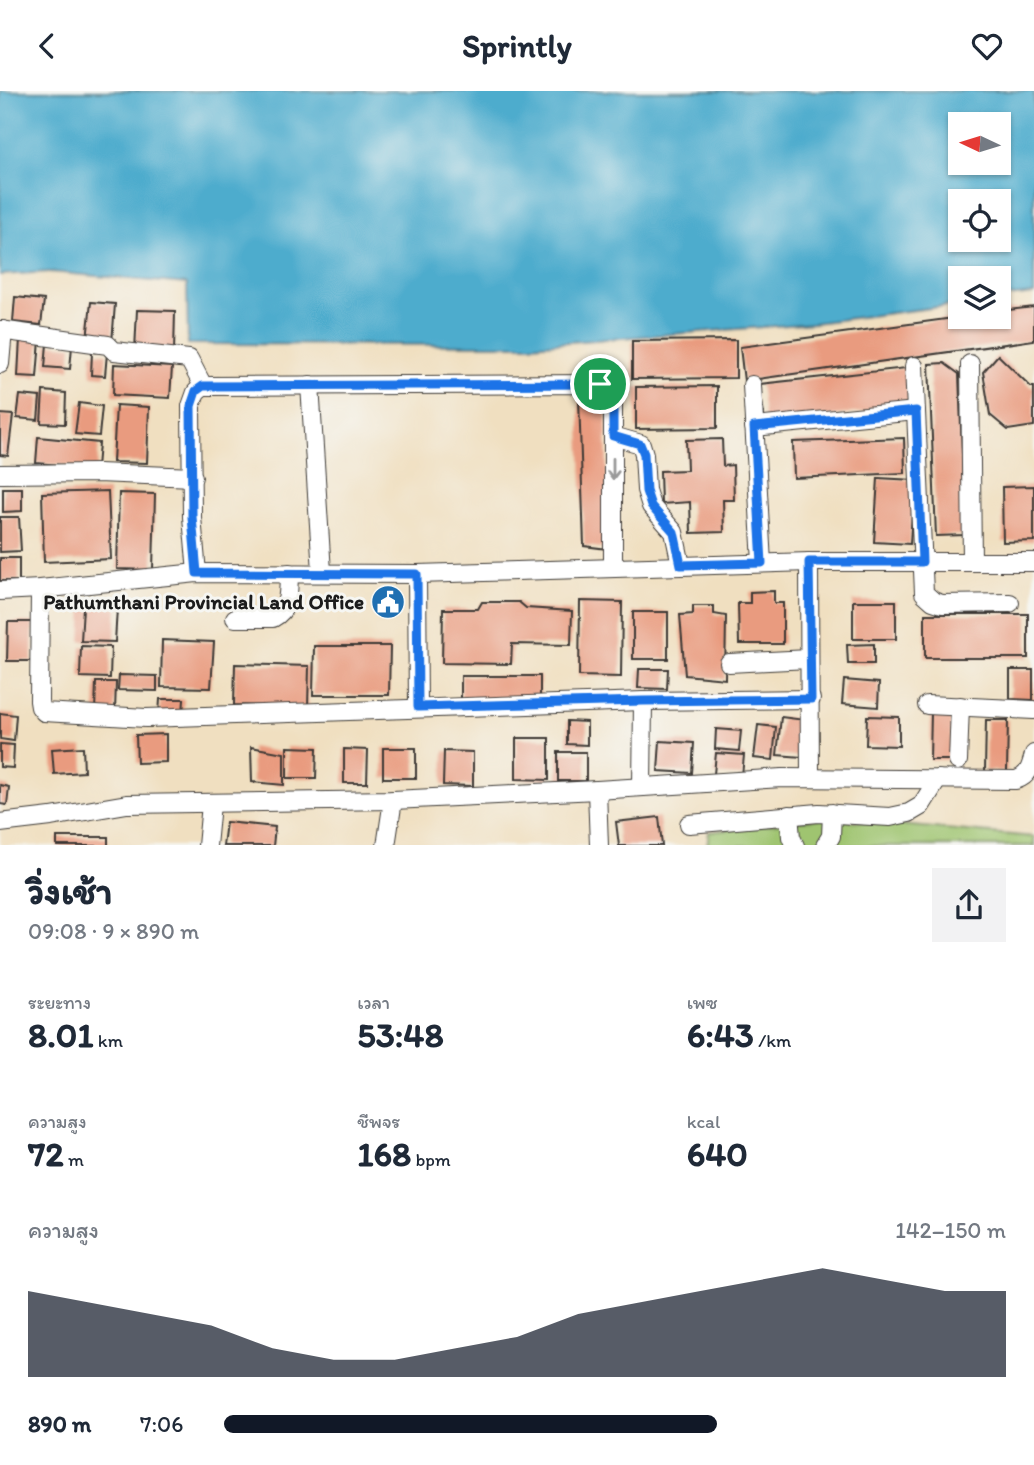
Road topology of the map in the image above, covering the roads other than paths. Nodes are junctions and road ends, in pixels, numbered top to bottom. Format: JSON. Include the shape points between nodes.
{"nodes":[{"id":1,"x":1,"y":330,"type":"edge"},
{"id":2,"x":0,"y":364,"type":"edge"},
{"id":3,"x":970,"y":364,"type":"dead end"},
{"id":4,"x":914,"y":366,"type":"dead end"},
{"id":5,"x":310,"y":385,"type":"junction"},
{"id":6,"x":752,"y":385,"type":"dead end"},
{"id":7,"x":203,"y":386,"type":"junction"},
{"id":8,"x":916,"y":411,"type":"junction"},
{"id":9,"x":754,"y":427,"type":"junction"},
{"id":10,"x":613,"y":436,"type":"junction"},
{"id":11,"x":0,"y":474,"type":"edge"},
{"id":12,"x":193,"y":477,"type":"junction"},
{"id":13,"x":809,"y":562,"type":"junction"},
{"id":14,"x":922,"y":562,"type":"junction"},
{"id":15,"x":972,"y":562,"type":"junction"},
{"id":16,"x":1034,"y":562,"type":"edge"},
{"id":17,"x":762,"y":563,"type":"junction"},
{"id":18,"x":681,"y":565,"type":"junction"},
{"id":19,"x":613,"y":566,"type":"junction"},
{"id":20,"x":322,"y":572,"type":"junction"},
{"id":21,"x":197,"y":573,"type":"junction"},
{"id":22,"x":289,"y":573,"type":"junction"},
{"id":23,"x":417,"y":574,"type":"junction"},
{"id":24,"x":40,"y":589,"type":"junction"},
{"id":25,"x":0,"y":591,"type":"edge"},
{"id":26,"x":1010,"y":603,"type":"dead end"},
{"id":27,"x":235,"y":618,"type":"dead end"},
{"id":28,"x":809,"y":659,"type":"junction"},
{"id":29,"x":729,"y":663,"type":"dead end"},
{"id":30,"x":811,"y":699,"type":"junction"},
{"id":31,"x":643,"y":701,"type":"junction"},
{"id":32,"x":927,"y":705,"type":"dead end"},
{"id":33,"x":960,"y":706,"type":"junction"},
{"id":34,"x":418,"y":707,"type":"junction"},
{"id":35,"x":1034,"y":710,"type":"edge"},
{"id":36,"x":1034,"y":754,"type":"edge"},
{"id":37,"x":958,"y":761,"type":"dead end"},
{"id":38,"x":810,"y":778,"type":"junction"},
{"id":39,"x":938,"y":779,"type":"junction"},
{"id":40,"x":642,"y":787,"type":"junction"},
{"id":41,"x":597,"y":790,"type":"junction"},
{"id":42,"x":393,"y":800,"type":"junction"},
{"id":43,"x":211,"y":804,"type":"junction"},
{"id":44,"x":832,"y":813,"type":"junction"},
{"id":45,"x":789,"y":815,"type":"junction"},
{"id":46,"x":0,"y":823,"type":"edge"},
{"id":47,"x":689,"y":824,"type":"dead end"},
{"id":48,"x":207,"y":845,"type":"edge"},
{"id":49,"x":386,"y":845,"type":"edge"},
{"id":50,"x":599,"y":845,"type":"edge"},
{"id":51,"x":795,"y":845,"type":"edge"},
{"id":52,"x":825,"y":845,"type":"edge"}],
"edges":[{"from":1,"to":2,"type":"street"},
{"from":1,"to":7,"type":"street","via":[[108,345],[114,351],[189,359]]},
{"from":3,"to":15,"type":"street"},
{"from":4,"to":8,"type":"street"},
{"from":5,"to":7,"type":"street"},
{"from":5,"to":10,"type":"street","via":[[605,384],[613,396]]},
{"from":5,"to":20,"type":"street"},
{"from":6,"to":9,"type":"street"},
{"from":7,"to":12,"type":"street","via":[[191,406]]},
{"from":8,"to":9,"type":"street"},
{"from":8,"to":14,"type":"street"},
{"from":9,"to":17,"type":"street"},
{"from":10,"to":18,"type":"street","via":[[640,444],[651,506],[674,532]]},
{"from":10,"to":19,"type":"street","one_way":true},
{"from":11,"to":12,"type":"street"},
{"from":12,"to":21,"type":"street"},
{"from":13,"to":14,"type":"street"},
{"from":13,"to":17,"type":"street"},
{"from":13,"to":28,"type":"street"},
{"from":14,"to":15,"type":"street"},
{"from":14,"to":26,"type":"street","via":[[924,593],[933,601]]},
{"from":15,"to":16,"type":"street"},
{"from":17,"to":18,"type":"street"},
{"from":18,"to":19,"type":"street"},
{"from":19,"to":23,"type":"street"},
{"from":20,"to":22,"type":"street"},
{"from":20,"to":23,"type":"street"},
{"from":21,"to":22,"type":"street"},
{"from":21,"to":24,"type":"street"},
{"from":22,"to":27,"type":"street","via":[[288,599],[278,616]]},
{"from":23,"to":34,"type":"street"},
{"from":24,"to":25,"type":"street"},
{"from":24,"to":34,"type":"street","via":[[39,701],[44,712],[146,717]]},
{"from":28,"to":29,"type":"street"},
{"from":28,"to":30,"type":"street"},
{"from":30,"to":31,"type":"street"},
{"from":30,"to":38,"type":"street"},
{"from":31,"to":34,"type":"street"},
{"from":31,"to":40,"type":"street"},
{"from":32,"to":33,"type":"street"},
{"from":33,"to":35,"type":"street"},
{"from":33,"to":37,"type":"street"},
{"from":36,"to":39,"type":"street","via":[[1030,769],[1016,780]]},
{"from":38,"to":39,"type":"street"},
{"from":38,"to":40,"type":"street"},
{"from":39,"to":44,"type":"street","via":[[921,806],[909,813],[890,817]]},
{"from":40,"to":41,"type":"street"},
{"from":41,"to":42,"type":"street"},
{"from":41,"to":50,"type":"street"},
{"from":42,"to":43,"type":"street"},
{"from":42,"to":49,"type":"street"},
{"from":43,"to":46,"type":"street","via":[[127,804]]},
{"from":43,"to":48,"type":"street"},
{"from":44,"to":45,"type":"street"},
{"from":44,"to":52,"type":"street","via":[[831,836]]},
{"from":45,"to":47,"type":"street"},
{"from":45,"to":51,"type":"street"}]}
